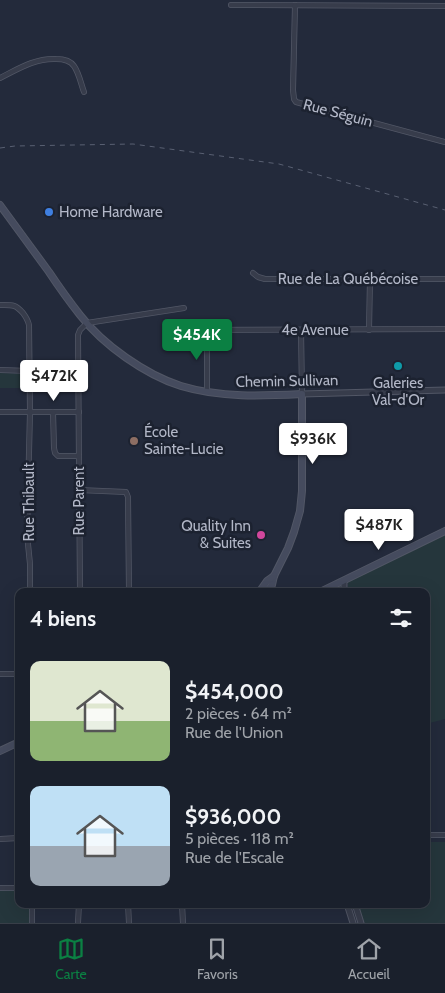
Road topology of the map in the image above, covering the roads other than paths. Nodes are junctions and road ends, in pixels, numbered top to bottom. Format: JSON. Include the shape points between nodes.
{"nodes":[{"id":1,"x":231,"y":5,"type":"dead end"},
{"id":2,"x":295,"y":6,"type":"junction"},
{"id":3,"x":445,"y":6,"type":"edge"},
{"id":4,"x":0,"y":78,"type":"edge"},
{"id":5,"x":84,"y":92,"type":"dead end"},
{"id":6,"x":445,"y":135,"type":"edge"},
{"id":7,"x":444,"y":142,"type":"edge"},
{"id":8,"x":0,"y":205,"type":"edge"},
{"id":9,"x":252,"y":273,"type":"dead end"},
{"id":10,"x":445,"y":278,"type":"edge"},
{"id":11,"x":370,"y":279,"type":"junction"},
{"id":12,"x":0,"y":306,"type":"edge"},
{"id":13,"x":184,"y":308,"type":"dead end"},
{"id":14,"x":87,"y":323,"type":"junction"},
{"id":15,"x":445,"y":329,"type":"edge"},
{"id":16,"x":184,"y":330,"type":"dead end"},
{"id":17,"x":208,"y":330,"type":"junction"},
{"id":18,"x":301,"y":330,"type":"junction"},
{"id":19,"x":369,"y":330,"type":"junction"},
{"id":20,"x":0,"y":370,"type":"edge"},
{"id":21,"x":29,"y":370,"type":"junction"},
{"id":22,"x":445,"y":390,"type":"edge"},
{"id":23,"x":206,"y":392,"type":"junction"},
{"id":24,"x":302,"y":394,"type":"junction"},
{"id":25,"x":0,"y":412,"type":"edge"},
{"id":26,"x":30,"y":412,"type":"junction"},
{"id":27,"x":53,"y":412,"type":"junction"},
{"id":28,"x":79,"y":412,"type":"junction"},
{"id":29,"x":79,"y":456,"type":"junction"},
{"id":30,"x":79,"y":490,"type":"junction"},
{"id":31,"x":445,"y":531,"type":"edge"},
{"id":32,"x":274,"y":576,"type":"junction"},
{"id":33,"x":344,"y":580,"type":"junction"},
{"id":34,"x":30,"y":588,"type":"edge"},
{"id":35,"x":80,"y":588,"type":"edge"},
{"id":36,"x":129,"y":588,"type":"edge"},
{"id":37,"x":262,"y":588,"type":"edge"},
{"id":38,"x":270,"y":588,"type":"edge"},
{"id":39,"x":328,"y":588,"type":"edge"},
{"id":40,"x":344,"y":588,"type":"edge"},
{"id":41,"x":0,"y":674,"type":"edge"},
{"id":42,"x":15,"y":674,"type":"edge"},
{"id":43,"x":15,"y":744,"type":"edge"},
{"id":44,"x":0,"y":751,"type":"edge"},
{"id":45,"x":430,"y":835,"type":"edge"},
{"id":46,"x":445,"y":835,"type":"edge"},
{"id":47,"x":15,"y":838,"type":"edge"},
{"id":48,"x":0,"y":839,"type":"edge"},
{"id":49,"x":0,"y":888,"type":"edge"},
{"id":50,"x":15,"y":888,"type":"edge"},
{"id":51,"x":32,"y":908,"type":"edge"},
{"id":52,"x":79,"y":908,"type":"edge"},
{"id":53,"x":128,"y":908,"type":"edge"},
{"id":54,"x":182,"y":908,"type":"edge"},
{"id":55,"x":349,"y":908,"type":"edge"},
{"id":56,"x":356,"y":908,"type":"edge"},
{"id":57,"x":32,"y":923,"type":"edge"},
{"id":58,"x":78,"y":923,"type":"edge"},
{"id":59,"x":128,"y":923,"type":"edge"},
{"id":60,"x":183,"y":923,"type":"edge"},
{"id":61,"x":353,"y":923,"type":"edge"},
{"id":62,"x":361,"y":923,"type":"edge"}],
"edges":[{"from":1,"to":2,"type":"street"},
{"from":2,"to":3,"type":"street"},
{"from":2,"to":7,"type":"street","name":"Rue Séguin","via":[[293,90],[296,102]]},
{"from":4,"to":5,"type":"street","via":[[38,60],[62,59],[75,67]]},
{"from":6,"to":7,"type":"street"},
{"from":8,"to":14,"type":"main road","name":"Chemin Sullivan"},
{"from":9,"to":11,"type":"street","name":"Rue de La Québécoise","via":[[265,279]]},
{"from":10,"to":11,"type":"street","name":"Rue de La Québécoise"},
{"from":11,"to":19,"type":"street"},
{"from":12,"to":21,"type":"street","name":"Rue Thibault","via":[[18,307],[28,320]]},
{"from":13,"to":14,"type":"street"},
{"from":14,"to":23,"type":"main road","name":"Chemin Sullivan","via":[[118,351],[151,373],[180,386]]},
{"from":14,"to":28,"type":"street","name":"Rue Parent","via":[[78,335]]},
{"from":15,"to":19,"type":"street","name":"4e Avenue"},
{"from":16,"to":17,"type":"street","name":"4e Avenue"},
{"from":17,"to":18,"type":"street","name":"4e Avenue"},
{"from":17,"to":23,"type":"street"},
{"from":18,"to":19,"type":"street","name":"4e Avenue"},
{"from":18,"to":24,"type":"street"},
{"from":20,"to":21,"type":"street"},
{"from":21,"to":26,"type":"street","name":"Rue Thibault"},
{"from":22,"to":24,"type":"street","name":"Chemin Sullivan"},
{"from":23,"to":24,"type":"main road","name":"Chemin Sullivan"},
{"from":24,"to":32,"type":"main road","via":[[300,511],[288,548]]},
{"from":25,"to":26,"type":"street"},
{"from":26,"to":27,"type":"street"},
{"from":26,"to":34,"type":"street","name":"Rue Thibault"},
{"from":27,"to":28,"type":"street"},
{"from":27,"to":29,"type":"street","via":[[55,453],[58,456]]},
{"from":28,"to":29,"type":"street","name":"Rue Parent"},
{"from":29,"to":30,"type":"street","name":"Rue Parent"},
{"from":30,"to":35,"type":"street","name":"Rue Parent"},
{"from":30,"to":36,"type":"street","via":[[126,492]]},
{"from":31,"to":33,"type":"main road"},
{"from":32,"to":37,"type":"main road"},
{"from":32,"to":38,"type":"main road"},
{"from":33,"to":39,"type":"main road"},
{"from":33,"to":40,"type":"street"},
{"from":41,"to":42,"type":"street"},
{"from":43,"to":44,"type":"main road"},
{"from":45,"to":46,"type":"street"},
{"from":47,"to":48,"type":"street"},
{"from":49,"to":50,"type":"street"},
{"from":51,"to":57,"type":"street"},
{"from":52,"to":58,"type":"street"},
{"from":53,"to":59,"type":"street"},
{"from":54,"to":60,"type":"street"},
{"from":55,"to":61,"type":"street"},
{"from":56,"to":62,"type":"street"}]}
